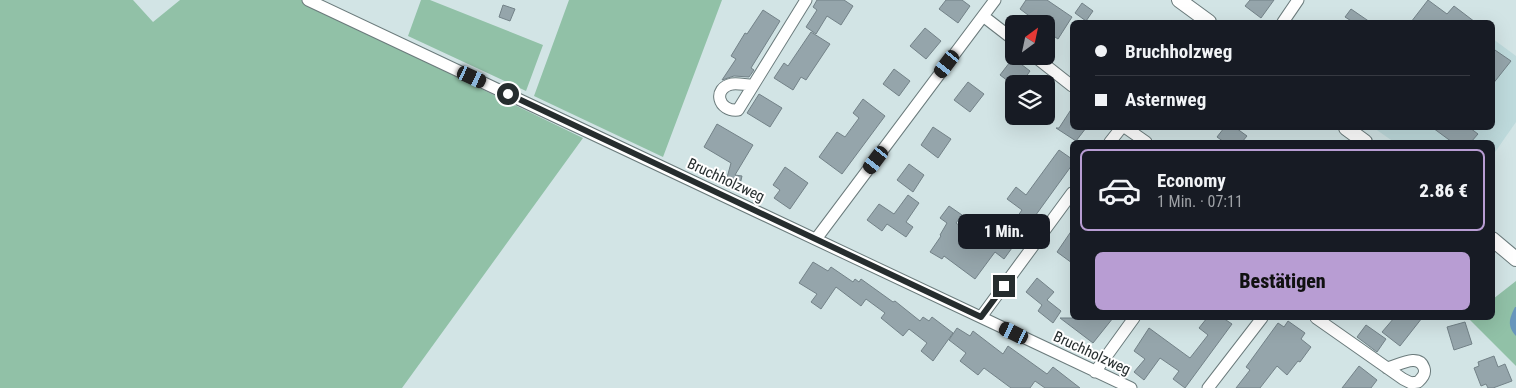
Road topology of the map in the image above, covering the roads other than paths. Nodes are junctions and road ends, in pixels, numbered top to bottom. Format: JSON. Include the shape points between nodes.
{"nodes":[{"id":1,"x":308,"y":0,"type":"edge"},
{"id":2,"x":806,"y":0,"type":"edge"},
{"id":3,"x":995,"y":0,"type":"edge"},
{"id":4,"x":1180,"y":0,"type":"edge"},
{"id":5,"x":1298,"y":0,"type":"edge"},
{"id":6,"x":983,"y":16,"type":"junction"},
{"id":7,"x":1205,"y":20,"type":"edge"},
{"id":8,"x":1284,"y":20,"type":"edge"},
{"id":9,"x":1005,"y":33,"type":"edge"},
{"id":10,"x":1045,"y":65,"type":"edge"},
{"id":11,"x":1070,"y":84,"type":"edge"},
{"id":12,"x":753,"y":85,"type":"dead end"},
{"id":13,"x":1119,"y":130,"type":"edge"},
{"id":14,"x":1129,"y":130,"type":"edge"},
{"id":15,"x":1349,"y":130,"type":"edge"},
{"id":16,"x":1112,"y":140,"type":"edge"},
{"id":17,"x":1143,"y":140,"type":"edge"},
{"id":18,"x":1363,"y":140,"type":"edge"},
{"id":19,"x":1070,"y":196,"type":"edge"},
{"id":20,"x":816,"y":239,"type":"junction"},
{"id":21,"x":1495,"y":242,"type":"edge"},
{"id":22,"x":1516,"y":259,"type":"edge"},
{"id":23,"x":981,"y":317,"type":"junction"},
{"id":24,"x":1133,"y":320,"type":"edge"},
{"id":25,"x":1260,"y":320,"type":"edge"},
{"id":26,"x":1319,"y":320,"type":"edge"},
{"id":27,"x":1387,"y":368,"type":"dead end"},
{"id":28,"x":1095,"y":372,"type":"junction"},
{"id":29,"x":1131,"y":388,"type":"edge"},
{"id":30,"x":1208,"y":388,"type":"edge"}],
"edges":[{"from":1,"to":20,"type":"street","name":"Bruchholzweg"},
{"from":2,"to":12,"type":"street"},
{"from":3,"to":6,"type":"street"},
{"from":4,"to":7,"type":"street"},
{"from":5,"to":8,"type":"street"},
{"from":6,"to":9,"type":"street"},
{"from":6,"to":20,"type":"street"},
{"from":10,"to":11,"type":"street"},
{"from":13,"to":16,"type":"street"},
{"from":14,"to":17,"type":"street"},
{"from":15,"to":18,"type":"street"},
{"from":19,"to":23,"type":"street"},
{"from":20,"to":23,"type":"street","name":"Bruchholzweg"},
{"from":21,"to":22,"type":"street"},
{"from":23,"to":28,"type":"street","name":"Bruchholzweg"},
{"from":24,"to":28,"type":"street"},
{"from":25,"to":30,"type":"street"},
{"from":26,"to":27,"type":"street"},
{"from":28,"to":29,"type":"street","name":"Bruchholzweg"}]}
